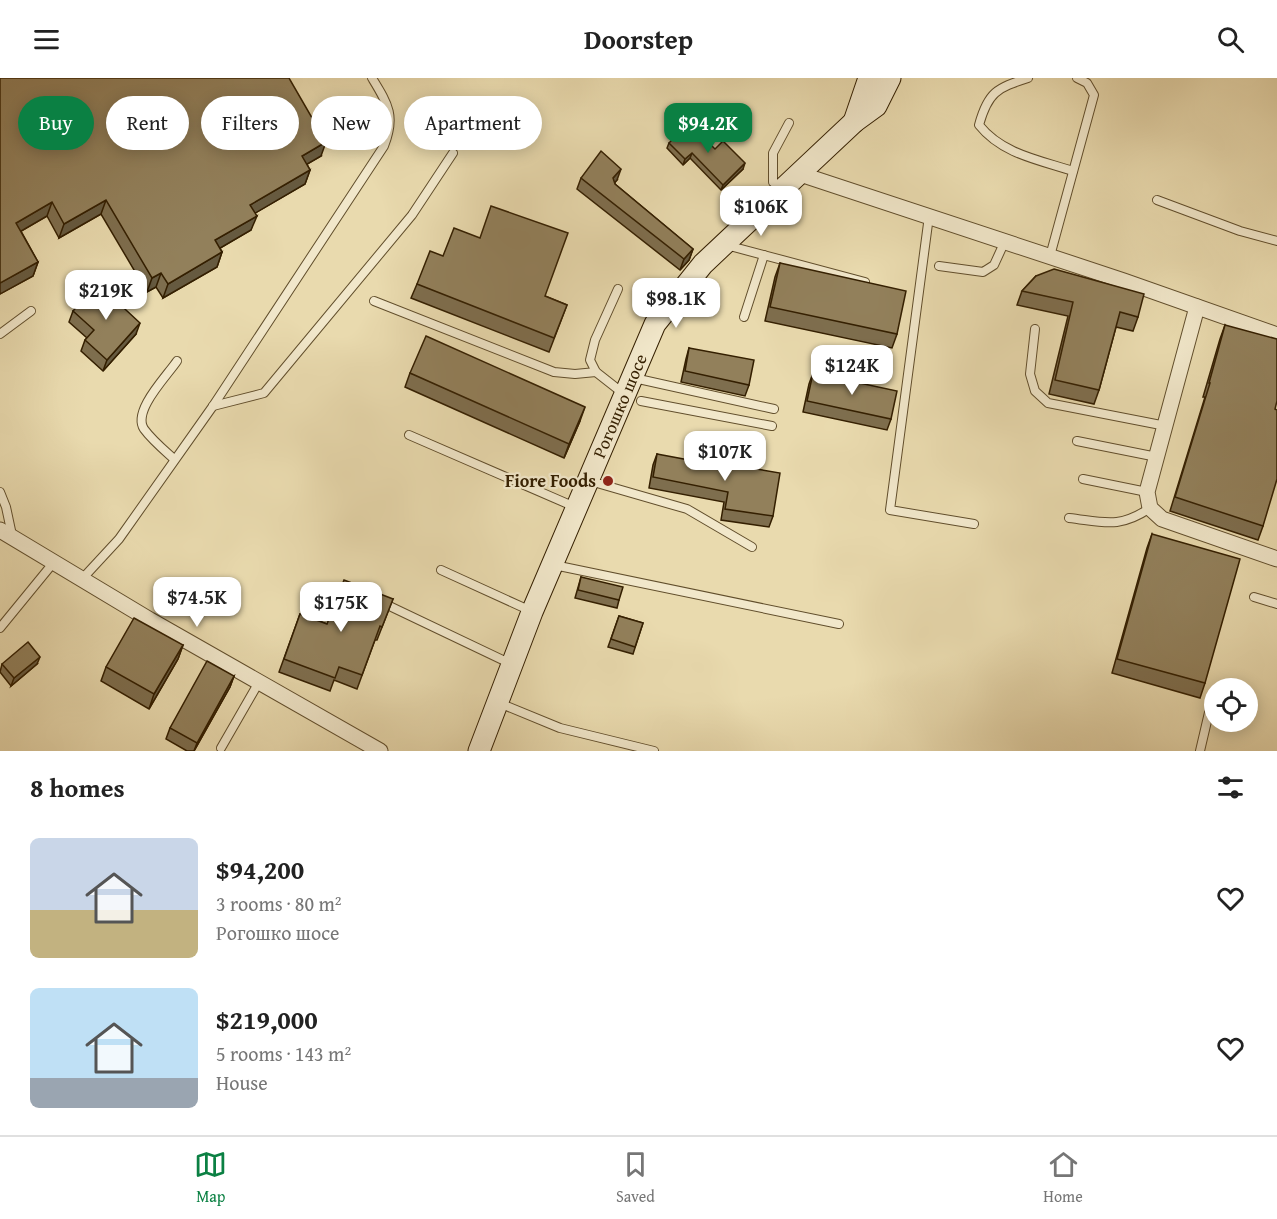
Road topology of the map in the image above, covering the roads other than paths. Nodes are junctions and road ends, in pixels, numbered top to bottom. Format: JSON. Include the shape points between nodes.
{"nodes":[{"id":1,"x":372,"y":78,"type":"edge"},
{"id":2,"x":868,"y":78,"type":"edge"},
{"id":3,"x":890,"y":78,"type":"edge"},
{"id":4,"x":1028,"y":78,"type":"edge"},
{"id":5,"x":1077,"y":78,"type":"edge"},
{"id":6,"x":854,"y":122,"type":"junction"},
{"id":7,"x":789,"y":123,"type":"dead end"},
{"id":8,"x":453,"y":153,"type":"dead end"},
{"id":9,"x":1073,"y":171,"type":"junction"},
{"id":10,"x":800,"y":174,"type":"junction"},
{"id":11,"x":773,"y":182,"type":"dead end"},
{"id":12,"x":1156,"y":200,"type":"dead end"},
{"id":13,"x":929,"y":216,"type":"junction"},
{"id":14,"x":1005,"y":241,"type":"junction"},
{"id":15,"x":1277,"y":241,"type":"edge"},
{"id":16,"x":724,"y":244,"type":"junction"},
{"id":17,"x":764,"y":255,"type":"junction"},
{"id":18,"x":1050,"y":256,"type":"junction"},
{"id":19,"x":939,"y":266,"type":"dead end"},
{"id":20,"x":869,"y":283,"type":"edge"},
{"id":21,"x":618,"y":289,"type":"dead end"},
{"id":22,"x":374,"y":302,"type":"dead end"},
{"id":23,"x":1197,"y":307,"type":"junction"},
{"id":24,"x":31,"y":311,"type":"dead end"},
{"id":25,"x":744,"y":317,"type":"dead end"},
{"id":26,"x":1035,"y":329,"type":"dead end"},
{"id":27,"x":0,"y":334,"type":"edge"},
{"id":28,"x":1277,"y":335,"type":"edge"},
{"id":29,"x":177,"y":362,"type":"dead end"},
{"id":30,"x":596,"y":372,"type":"junction"},
{"id":31,"x":633,"y":391,"type":"junction"},
{"id":32,"x":213,"y":406,"type":"junction"},
{"id":33,"x":774,"y":409,"type":"dead end"},
{"id":34,"x":772,"y":426,"type":"dead end"},
{"id":35,"x":1166,"y":426,"type":"junction"},
{"id":36,"x":409,"y":435,"type":"dead end"},
{"id":37,"x":1077,"y":441,"type":"dead end"},
{"id":38,"x":1157,"y":456,"type":"junction"},
{"id":39,"x":174,"y":459,"type":"junction"},
{"id":40,"x":1083,"y":479,"type":"dead end"},
{"id":41,"x":588,"y":480,"type":"junction"},
{"id":42,"x":0,"y":492,"type":"edge"},
{"id":43,"x":1147,"y":492,"type":"junction"},
{"id":44,"x":577,"y":508,"type":"junction"},
{"id":45,"x":1150,"y":508,"type":"junction"},
{"id":46,"x":1069,"y":518,"type":"dead end"},
{"id":47,"x":974,"y":524,"type":"dead end"},
{"id":48,"x":6,"y":533,"type":"edge"},
{"id":49,"x":752,"y":547,"type":"dead end"},
{"id":50,"x":1277,"y":559,"type":"edge"},
{"id":51,"x":54,"y":562,"type":"junction"},
{"id":52,"x":552,"y":565,"type":"junction"},
{"id":53,"x":441,"y":570,"type":"dead end"},
{"id":54,"x":82,"y":579,"type":"junction"},
{"id":55,"x":1254,"y":597,"type":"dead end"},
{"id":56,"x":373,"y":598,"type":"edge"},
{"id":57,"x":1277,"y":604,"type":"edge"},
{"id":58,"x":532,"y":612,"type":"junction"},
{"id":59,"x":839,"y":624,"type":"dead end"},
{"id":60,"x":0,"y":628,"type":"edge"},
{"id":61,"x":513,"y":665,"type":"junction"},
{"id":62,"x":260,"y":682,"type":"junction"},
{"id":63,"x":498,"y":702,"type":"junction"},
{"id":64,"x":1204,"y":732,"type":"edge"},
{"id":65,"x":221,"y":748,"type":"dead end"},
{"id":66,"x":381,"y":751,"type":"edge"},
{"id":67,"x":478,"y":751,"type":"edge"},
{"id":68,"x":654,"y":751,"type":"edge"},
{"id":69,"x":1200,"y":751,"type":"edge"}],
"edges":[{"from":1,"to":32,"type":"lane","via":[[391,118],[384,146]]},
{"from":2,"to":6,"type":"main road","name":"Рогошко шосе"},
{"from":3,"to":6,"type":"main road","name":"Рогошко шосе","via":[[876,106]]},
{"from":4,"to":9,"type":"lane","via":[[1003,86],[985,103],[979,124],[989,137],[1010,151]]},
{"from":5,"to":9,"type":"lane","via":[[1088,83],[1094,95]]},
{"from":6,"to":10,"type":"main road","name":"Рогошко шосе"},
{"from":7,"to":11,"type":"lane","via":[[773,153]]},
{"from":8,"to":32,"type":"lane","via":[[412,215],[264,393]]},
{"from":9,"to":18,"type":"lane"},
{"from":10,"to":13,"type":"street"},
{"from":10,"to":16,"type":"main road","name":"Рогошко шосе"},
{"from":12,"to":15,"type":"lane"},
{"from":13,"to":14,"type":"street"},
{"from":13,"to":47,"type":"lane","via":[[890,510]]},
{"from":14,"to":18,"type":"street"},
{"from":14,"to":19,"type":"lane","via":[[994,265],[983,272]]},
{"from":16,"to":17,"type":"lane"},
{"from":16,"to":31,"type":"main road","name":"Рогошко шосе","via":[[700,261],[655,324]]},
{"from":17,"to":20,"type":"lane"},
{"from":17,"to":25,"type":"lane"},
{"from":18,"to":23,"type":"street"},
{"from":21,"to":30,"type":"lane","via":[[594,340],[590,360]]},
{"from":22,"to":30,"type":"lane","via":[[554,372]]},
{"from":23,"to":28,"type":"street"},
{"from":23,"to":35,"type":"street"},
{"from":24,"to":27,"type":"lane"},
{"from":26,"to":35,"type":"lane","via":[[1030,374],[1035,391],[1048,403]]},
{"from":29,"to":39,"type":"lane","via":[[143,408],[141,417],[143,428]]},
{"from":30,"to":31,"type":"lane"},
{"from":31,"to":33,"type":"lane"},
{"from":31,"to":34,"type":"lane"},
{"from":31,"to":41,"type":"main road","name":"Рогошко шосе"},
{"from":32,"to":39,"type":"lane"},
{"from":35,"to":38,"type":"street"},
{"from":36,"to":44,"type":"lane"},
{"from":37,"to":38,"type":"lane"},
{"from":38,"to":43,"type":"street"},
{"from":39,"to":54,"type":"lane","via":[[119,539]]},
{"from":40,"to":43,"type":"lane"},
{"from":41,"to":44,"type":"main road","name":"Рогошко шосе"},
{"from":41,"to":49,"type":"lane","via":[[687,509]]},
{"from":42,"to":48,"type":"lane","via":[[6,507]]},
{"from":43,"to":45,"type":"street"},
{"from":44,"to":52,"type":"main road","name":"Рогошко шосе"},
{"from":45,"to":46,"type":"lane","via":[[1117,523]]},
{"from":45,"to":50,"type":"street","via":[[1162,519]]},
{"from":48,"to":51,"type":"street"},
{"from":51,"to":54,"type":"street"},
{"from":51,"to":60,"type":"lane"},
{"from":52,"to":58,"type":"main road","name":"Рогошко шосе"},
{"from":52,"to":59,"type":"lane"},
{"from":53,"to":58,"type":"lane"},
{"from":54,"to":62,"type":"street"},
{"from":55,"to":57,"type":"lane"},
{"from":56,"to":61,"type":"lane"},
{"from":58,"to":61,"type":"main road","name":"Рогошко шосе"},
{"from":61,"to":63,"type":"main road","name":"Рогошко шосе"},
{"from":62,"to":65,"type":"lane"},
{"from":62,"to":66,"type":"street"},
{"from":63,"to":67,"type":"main road","name":"Рогошко шосе"},
{"from":63,"to":68,"type":"lane","via":[[560,728]]},
{"from":64,"to":69,"type":"lane"}]}
